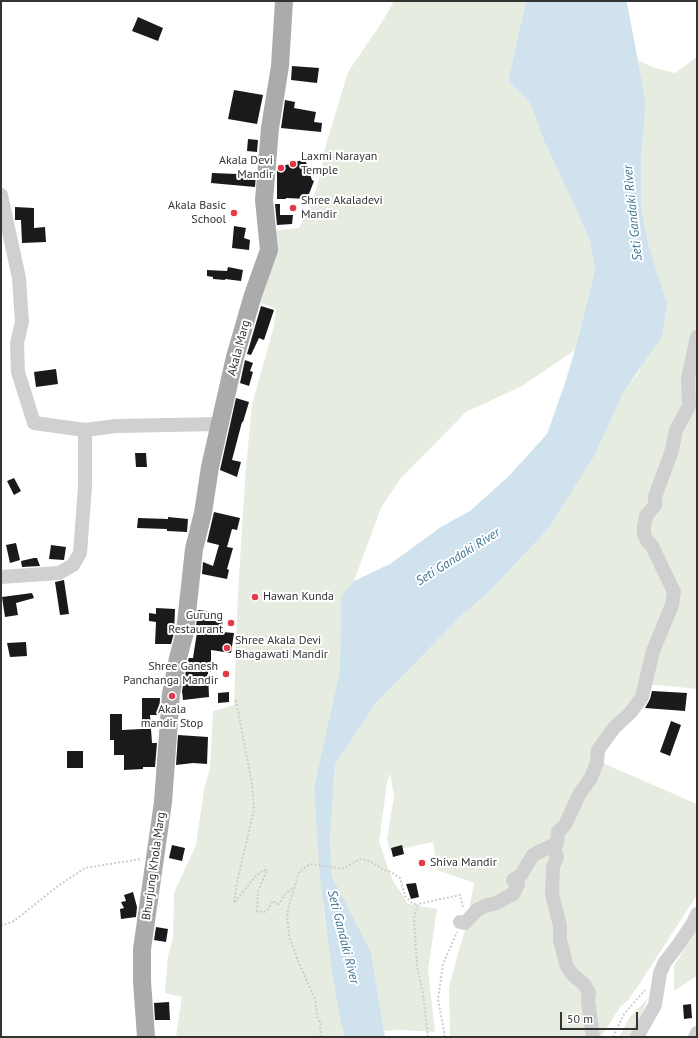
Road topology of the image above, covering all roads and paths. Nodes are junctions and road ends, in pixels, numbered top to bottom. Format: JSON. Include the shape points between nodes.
{"nodes":[{"id":1,"x":284,"y":1,"type":"edge"},
{"id":2,"x":1,"y":196,"type":"edge"},
{"id":3,"x":697,"y":337,"type":"edge"},
{"id":4,"x":220,"y":424,"type":"junction"},
{"id":5,"x":86,"y":430,"type":"junction"},
{"id":6,"x":1,"y":577,"type":"edge"},
{"id":7,"x":171,"y":694,"type":"joint"},
{"id":8,"x":236,"y":700,"type":"dead end"},
{"id":9,"x":557,"y":843,"type":"junction"},
{"id":10,"x":156,"y":857,"type":"junction"},
{"id":11,"x":293,"y":888,"type":"junction"},
{"id":12,"x":418,"y":904,"type":"junction"},
{"id":13,"x":697,"y":914,"type":"edge"},
{"id":14,"x":460,"y":922,"type":"junction"},
{"id":15,"x":1,"y":926,"type":"edge"},
{"id":16,"x":660,"y":973,"type":"junction"},
{"id":17,"x":697,"y":1033,"type":"edge"},
{"id":18,"x":146,"y":1037,"type":"edge"},
{"id":19,"x":322,"y":1037,"type":"edge"},
{"id":20,"x":428,"y":1037,"type":"edge"},
{"id":21,"x":445,"y":1037,"type":"edge"},
{"id":22,"x":593,"y":1037,"type":"edge"},
{"id":23,"x":613,"y":1037,"type":"edge"},
{"id":24,"x":637,"y":1037,"type":"edge"},
{"id":25,"x":696,"y":1037,"type":"edge"}],
"edges":[{"from":1,"to":4,"type":"main road","name":"Akala Marg","via":[[280,66],[271,121],[264,200],[269,250],[235,358]]},
{"from":2,"to":5,"type":"street","via":[[19,278],[22,322],[17,344],[18,372],[34,423]]},
{"from":3,"to":9,"type":"street","via":[[688,379],[689,406],[676,430],[672,450],[655,497],[655,505],[646,516],[644,526],[647,541],[652,546],[674,592],[672,605],[653,651],[642,697],[598,750],[591,778],[580,793],[565,825],[558,832]]},
{"from":4,"to":5,"type":"street","via":[[116,426]]},
{"from":4,"to":7,"type":"main road","name":"Akala Marg","via":[[194,549],[185,632]]},
{"from":5,"to":6,"type":"street","via":[[80,553],[73,565],[59,573]]},
{"from":7,"to":10,"type":"main road","name":"Bhurjung Khola Marg"},
{"from":8,"to":11,"type":"path","via":[[252,784],[254,810],[234,904],[256,876],[264,870],[267,870],[258,892],[257,911],[264,912],[273,901],[279,904],[285,894]]},
{"from":9,"to":14,"type":"street","via":[[534,855],[522,875],[513,880],[518,884],[513,894],[477,910],[465,923]]},
{"from":9,"to":22,"type":"street","via":[[554,848],[557,857],[553,867],[552,894],[560,926],[560,940],[567,967],[589,993]]},
{"from":10,"to":15,"type":"path","via":[[85,868],[14,921]]},
{"from":10,"to":18,"type":"main road","name":"Bhurjung Khola Marg","via":[[142,949]]},
{"from":11,"to":12,"type":"path","via":[[298,872],[310,864],[342,869],[360,858],[400,878],[405,896],[413,904]]},
{"from":11,"to":19,"type":"path","via":[[287,913],[289,936],[315,999]]},
{"from":12,"to":14,"type":"path","via":[[460,895],[464,908]]},
{"from":12,"to":20,"type":"path","via":[[414,918],[417,966]]},
{"from":13,"to":16,"type":"street"},
{"from":14,"to":21,"type":"path","via":[[443,964],[438,999]]},
{"from":16,"to":23,"type":"path","via":[[624,1014]]},
{"from":16,"to":24,"type":"street","via":[[654,1006]]},
{"from":17,"to":25,"type":"street"}]}
